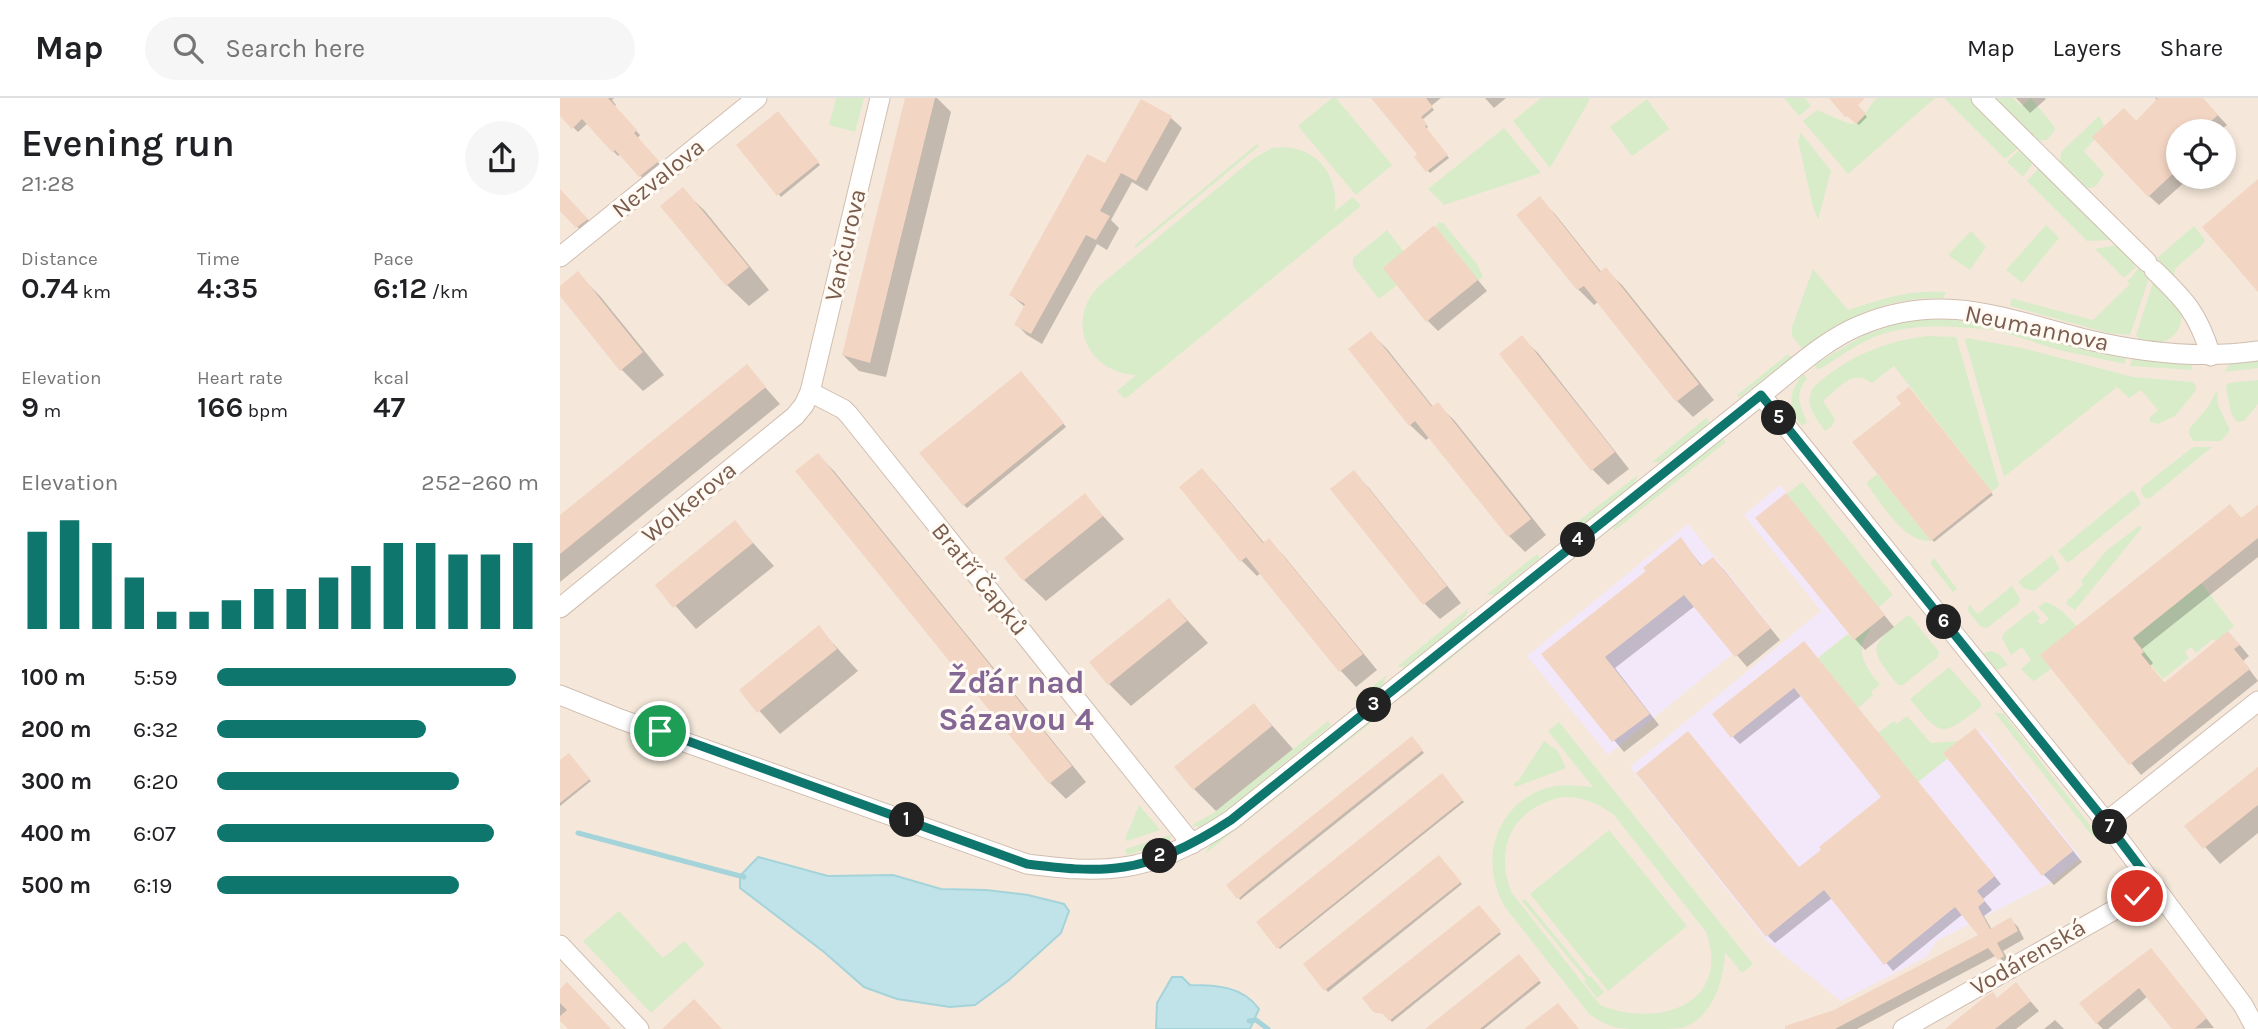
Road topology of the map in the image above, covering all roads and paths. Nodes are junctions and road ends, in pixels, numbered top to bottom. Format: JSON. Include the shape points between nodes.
{"nodes":[{"id":1,"x":757,"y":98,"type":"edge"},
{"id":2,"x":880,"y":98,"type":"edge"},
{"id":3,"x":1981,"y":98,"type":"edge"},
{"id":4,"x":560,"y":257,"type":"edge"},
{"id":5,"x":2258,"y":352,"type":"edge"},
{"id":6,"x":2211,"y":356,"type":"junction"},
{"id":7,"x":810,"y":392,"type":"junction"},
{"id":8,"x":1761,"y":395,"type":"junction"},
{"id":9,"x":560,"y":608,"type":"edge"},
{"id":10,"x":560,"y":695,"type":"edge"},
{"id":11,"x":2258,"y":701,"type":"edge"},
{"id":12,"x":2106,"y":822,"type":"junction"},
{"id":13,"x":1192,"y":844,"type":"junction"},
{"id":14,"x":2155,"y":887,"type":"junction"},
{"id":15,"x":560,"y":945,"type":"edge"},
{"id":16,"x":2257,"y":1025,"type":"edge"},
{"id":17,"x":639,"y":1029,"type":"edge"},
{"id":18,"x":1903,"y":1029,"type":"edge"}],
"edges":[{"from":1,"to":4,"type":"street","name":"Nezvalova"},
{"from":2,"to":7,"type":"street","name":"Vančurova"},
{"from":3,"to":6,"type":"street","via":[[2192,309]]},
{"from":5,"to":6,"type":"street","name":"Neumannova"},
{"from":6,"to":8,"type":"street","name":"Neumannova","via":[[2129,348],[2003,316],[1952,309],[1909,310],[1858,326]]},
{"from":7,"to":9,"type":"street","name":"Wolkerova","via":[[795,416]]},
{"from":7,"to":13,"type":"street","name":"Bratří Čapků","via":[[844,409]]},
{"from":8,"to":12,"type":"street"},
{"from":8,"to":13,"type":"street","name":"Neumannova","via":[[1231,820]]},
{"from":10,"to":13,"type":"street","name":"Neumannova","via":[[1027,864],[1075,869],[1125,867]]},
{"from":11,"to":12,"type":"street"},
{"from":12,"to":14,"type":"street"},
{"from":14,"to":16,"type":"street"},
{"from":14,"to":18,"type":"street","name":"Vodárenská"},
{"from":15,"to":17,"type":"street"}]}
